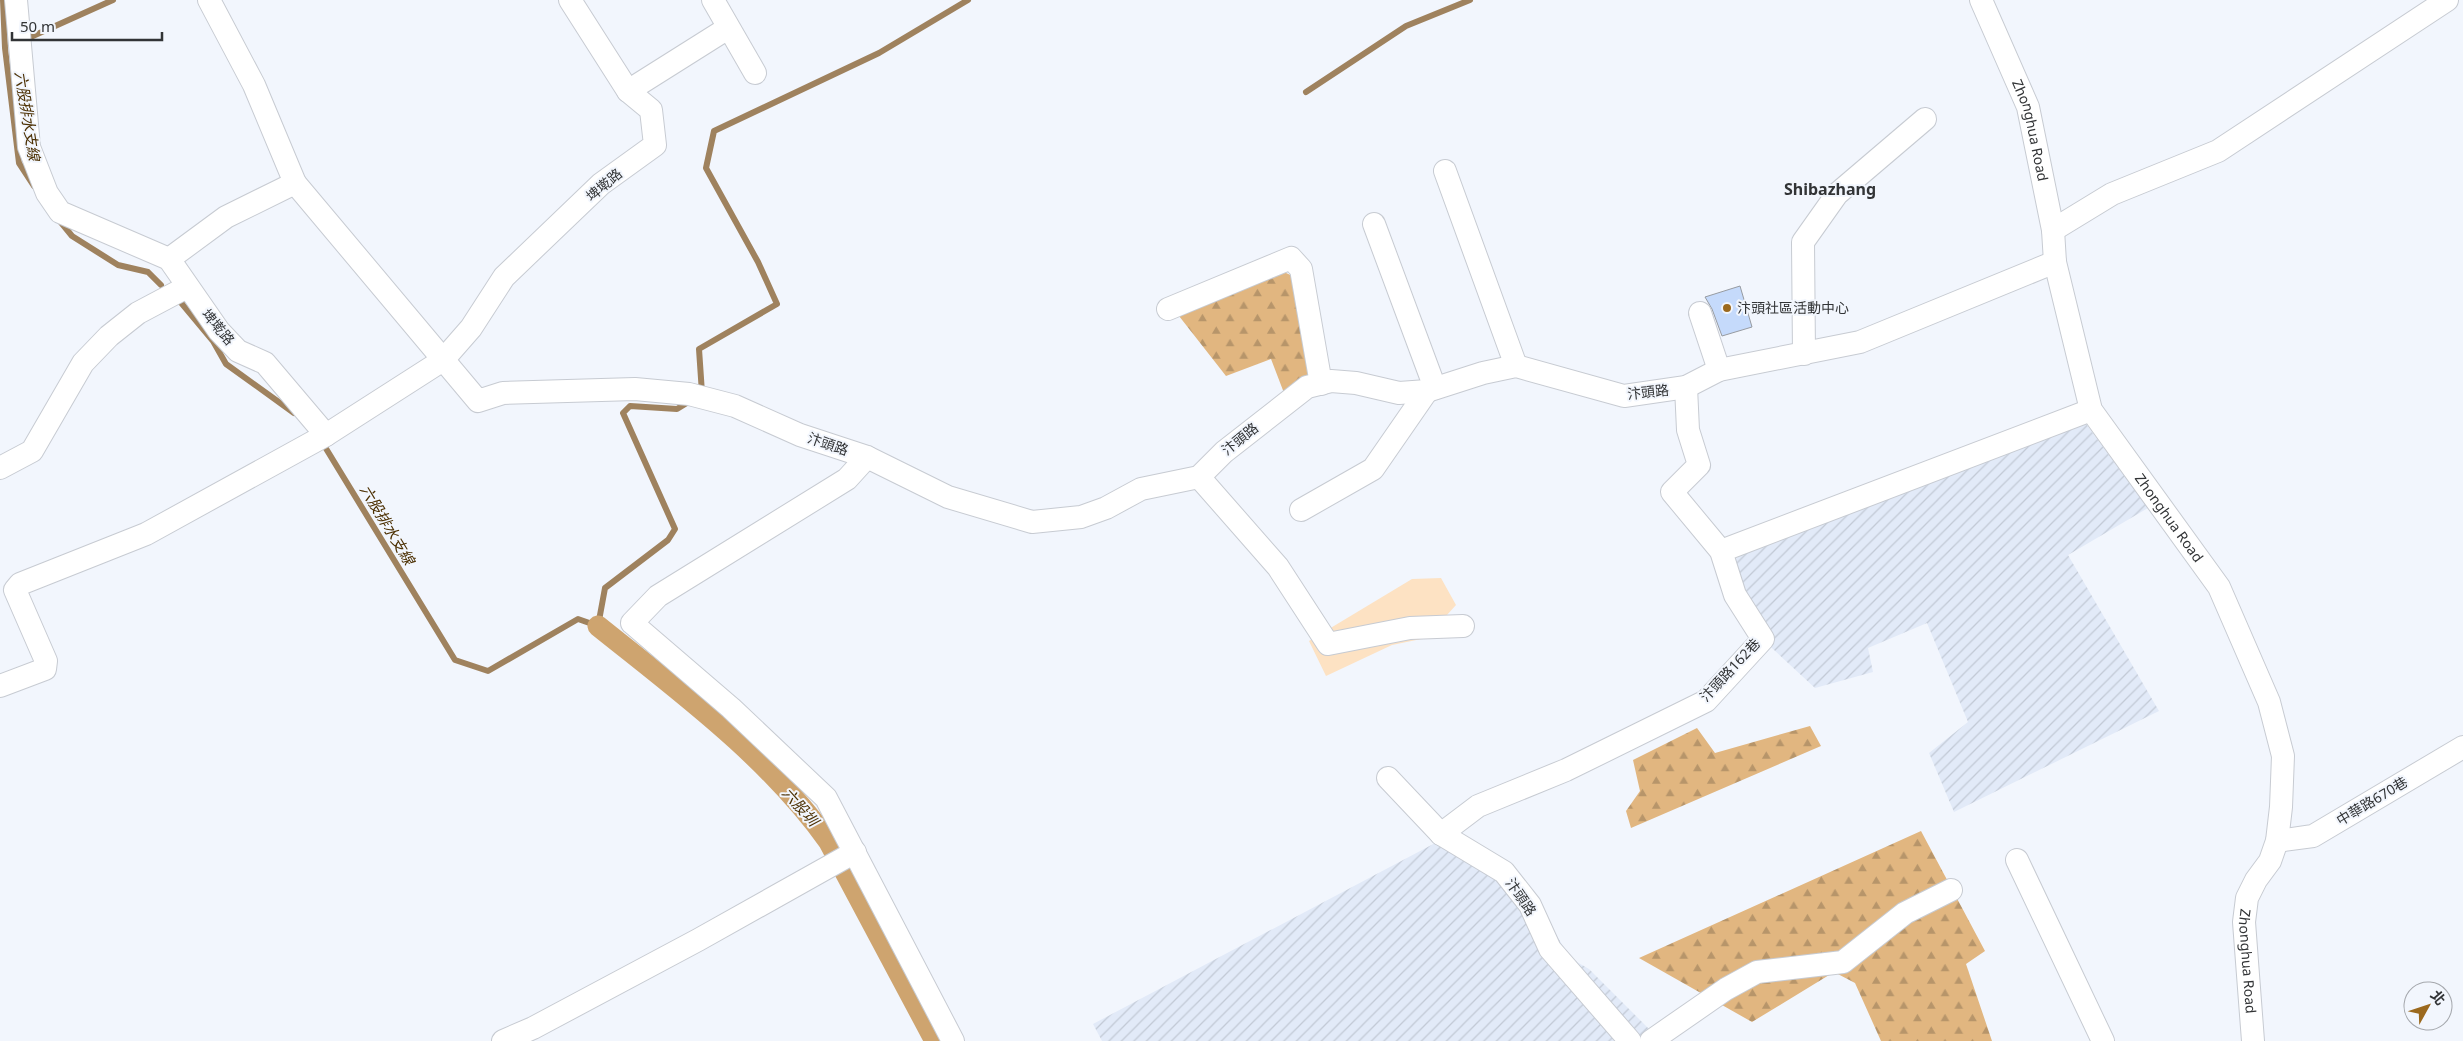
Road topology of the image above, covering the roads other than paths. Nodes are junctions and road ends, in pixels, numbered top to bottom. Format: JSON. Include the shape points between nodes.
{"nodes":[{"id":1,"x":16,"y":0,"type":"edge"},
{"id":2,"x":209,"y":0,"type":"edge"},
{"id":3,"x":570,"y":0,"type":"edge"},
{"id":4,"x":713,"y":0,"type":"edge"},
{"id":5,"x":1982,"y":0,"type":"edge"},
{"id":6,"x":2446,"y":0,"type":"edge"},
{"id":7,"x":728,"y":28,"type":"junction"},
{"id":8,"x":755,"y":73,"type":"dead end"},
{"id":9,"x":628,"y":91,"type":"junction"},
{"id":10,"x":1925,"y":119,"type":"dead end"},
{"id":11,"x":1445,"y":172,"type":"dead end"},
{"id":12,"x":295,"y":183,"type":"junction"},
{"id":13,"x":1374,"y":224,"type":"dead end"},
{"id":14,"x":2054,"y":230,"type":"junction"},
{"id":15,"x":169,"y":259,"type":"junction"},
{"id":16,"x":2055,"y":262,"type":"junction"},
{"id":17,"x":187,"y":287,"type":"junction"},
{"id":18,"x":1168,"y":309,"type":"dead end"},
{"id":19,"x":1700,"y":313,"type":"dead end"},
{"id":20,"x":1804,"y":354,"type":"junction"},
{"id":21,"x":443,"y":360,"type":"junction"},
{"id":22,"x":1516,"y":366,"type":"junction"},
{"id":23,"x":1719,"y":370,"type":"junction"},
{"id":24,"x":1321,"y":384,"type":"junction"},
{"id":25,"x":1686,"y":387,"type":"junction"},
{"id":26,"x":1431,"y":389,"type":"junction"},
{"id":27,"x":2091,"y":410,"type":"junction"},
{"id":28,"x":326,"y":435,"type":"junction"},
{"id":29,"x":867,"y":457,"type":"junction"},
{"id":30,"x":0,"y":468,"type":"edge"},
{"id":31,"x":1199,"y":477,"type":"junction"},
{"id":32,"x":1301,"y":510,"type":"dead end"},
{"id":33,"x":1722,"y":551,"type":"junction"},
{"id":34,"x":1463,"y":626,"type":"dead end"},
{"id":35,"x":0,"y":686,"type":"edge"},
{"id":36,"x":2463,"y":747,"type":"edge"},
{"id":37,"x":1388,"y":778,"type":"dead end"},
{"id":38,"x":1441,"y":834,"type":"junction"},
{"id":39,"x":2277,"y":841,"type":"junction"},
{"id":40,"x":843,"y":860,"type":"junction"},
{"id":41,"x":2017,"y":860,"type":"dead end"},
{"id":42,"x":1951,"y":890,"type":"dead end"},
{"id":43,"x":503,"y":1041,"type":"edge"},
{"id":44,"x":953,"y":1041,"type":"edge"},
{"id":45,"x":1630,"y":1041,"type":"edge"},
{"id":46,"x":1651,"y":1041,"type":"edge"},
{"id":47,"x":2102,"y":1041,"type":"edge"},
{"id":48,"x":2252,"y":1041,"type":"edge"}],
"edges":[{"from":1,"to":15,"type":"street","via":[[29,147],[47,193],[60,212]]},
{"from":2,"to":12,"type":"street","via":[[254,85]]},
{"from":3,"to":9,"type":"street","name":"埤墘路"},
{"from":4,"to":7,"type":"street"},
{"from":5,"to":14,"type":"street","name":"Zhonghua Road","via":[[2028,107]]},
{"from":6,"to":14,"type":"street","via":[[2218,151],[2112,194]]},
{"from":7,"to":8,"type":"street"},
{"from":7,"to":9,"type":"street"},
{"from":9,"to":21,"type":"street","name":"埤墘路","via":[[651,110],[655,145],[601,184],[504,277],[471,328]]},
{"from":10,"to":20,"type":"street","via":[[1837,194],[1803,242]]},
{"from":11,"to":22,"type":"street"},
{"from":12,"to":15,"type":"street","via":[[226,217]]},
{"from":12,"to":21,"type":"street"},
{"from":13,"to":26,"type":"street"},
{"from":14,"to":16,"type":"street","name":"Zhonghua Road"},
{"from":15,"to":17,"type":"street","name":"埤墘路"},
{"from":16,"to":20,"type":"street","name":"汴頭路","via":[[1860,342]]},
{"from":16,"to":27,"type":"street","name":"Zhonghua Road"},
{"from":17,"to":28,"type":"street","name":"埤墘路","via":[[219,331],[238,351],[265,363]]},
{"from":17,"to":30,"type":"street","via":[[138,313],[109,336],[83,363],[32,451]]},
{"from":18,"to":24,"type":"street","via":[[1291,258],[1301,269]]},
{"from":19,"to":23,"type":"street"},
{"from":20,"to":23,"type":"street","name":"汴頭路"},
{"from":21,"to":28,"type":"street","name":"埤墘路"},
{"from":21,"to":29,"type":"street","name":"汴頭路","via":[[478,401],[503,393],[635,389],[698,397],[735,406],[800,435]]},
{"from":22,"to":25,"type":"street","name":"汴頭路","via":[[1624,396]]},
{"from":22,"to":26,"type":"street","name":"汴頭路"},
{"from":23,"to":25,"type":"street","name":"汴頭路"},
{"from":24,"to":26,"type":"street","name":"汴頭路","via":[[1331,381],[1399,393]]},
{"from":24,"to":31,"type":"street","name":"汴頭路","via":[[1307,387],[1253,428]]},
{"from":25,"to":33,"type":"street","name":"汴頭路162巷","via":[[1688,430],[1699,465],[1672,492]]},
{"from":26,"to":32,"type":"street","via":[[1373,469]]},
{"from":27,"to":33,"type":"street"},
{"from":27,"to":39,"type":"street","name":"Zhonghua Road","via":[[2223,595],[2269,702],[2282,756]]},
{"from":28,"to":35,"type":"street","via":[[146,534],[20,584],[15,590],[46,661],[45,669]]},
{"from":29,"to":31,"type":"street","name":"汴頭路","via":[[948,497],[1032,522],[1081,517],[1141,489]]},
{"from":29,"to":40,"type":"street","via":[[847,479],[658,596],[632,623],[732,708],[826,798]]},
{"from":31,"to":34,"type":"street","via":[[1278,567],[1328,644],[1410,628]]},
{"from":33,"to":38,"type":"street","name":"汴頭路162巷","via":[[1724,567],[1735,596],[1763,639],[1706,701],[1566,770],[1478,806]]},
{"from":36,"to":39,"type":"street","name":"中華路670巷","via":[[2313,836]]},
{"from":37,"to":38,"type":"street","name":"汴頭路"},
{"from":38,"to":45,"type":"street","name":"汴頭路","via":[[1504,872],[1530,905],[1550,949]]},
{"from":39,"to":48,"type":"street","name":"Zhonghua Road","via":[[2270,861],[2247,898],[2244,922]]},
{"from":40,"to":43,"type":"street","via":[[533,1028]]},
{"from":40,"to":44,"type":"street"},
{"from":41,"to":47,"type":"street"},
{"from":42,"to":46,"type":"street","via":[[1905,913],[1843,962],[1757,972],[1726,989]]}]}
